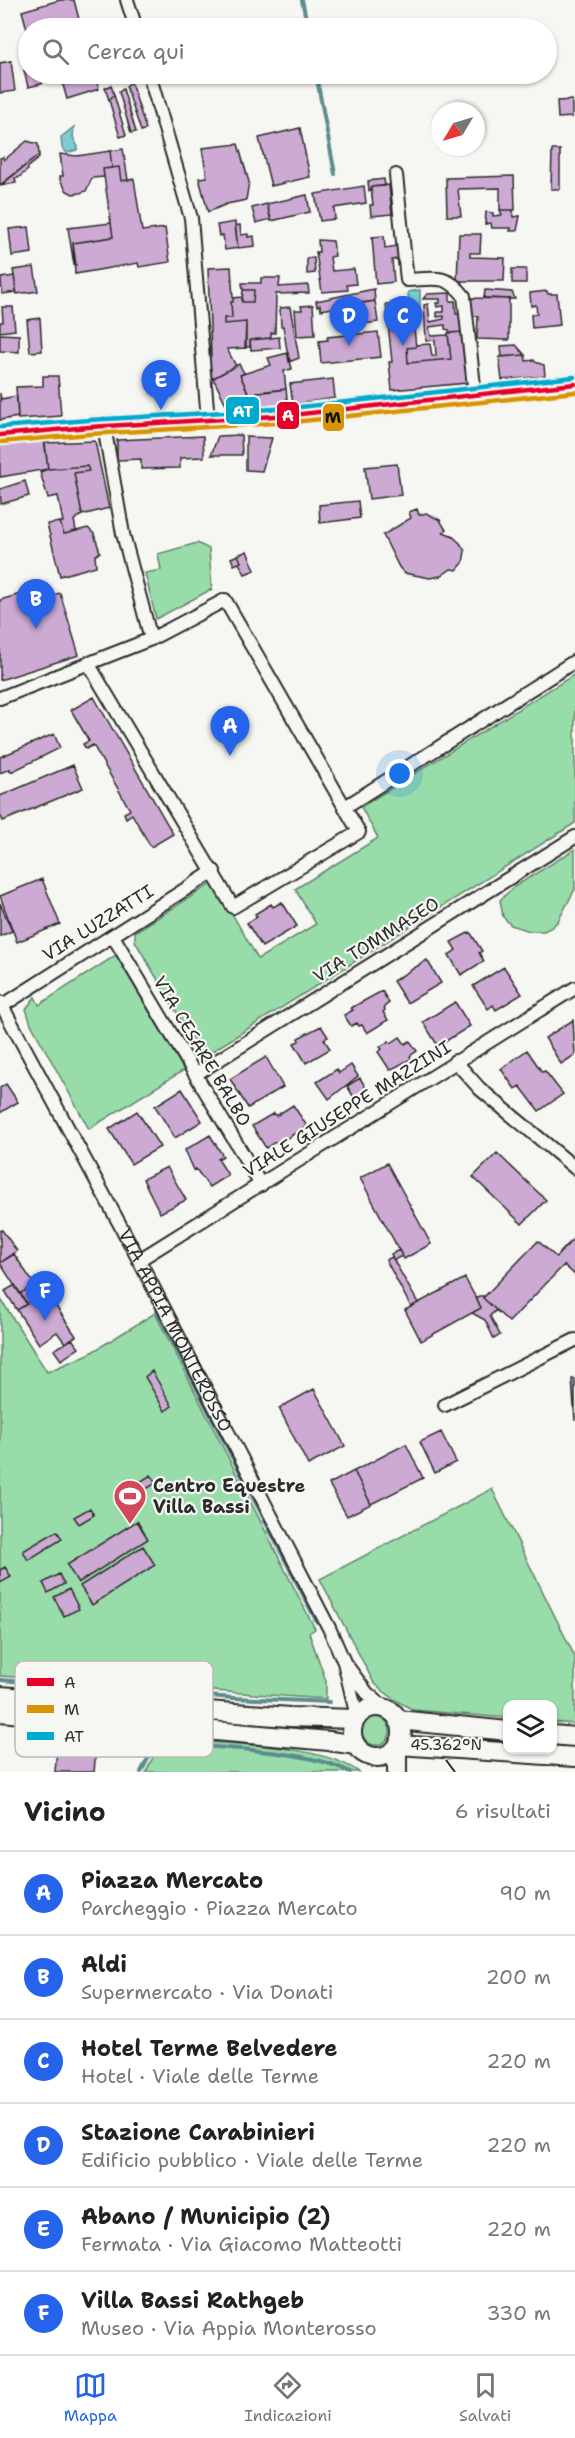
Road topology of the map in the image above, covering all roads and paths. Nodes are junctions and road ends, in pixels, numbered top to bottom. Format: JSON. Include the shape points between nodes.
{"nodes":[{"id":1,"x":127,"y":0,"type":"edge"},
{"id":2,"x":133,"y":18,"type":"edge"},
{"id":3,"x":152,"y":84,"type":"edge"},
{"id":4,"x":396,"y":175,"type":"dead end"},
{"id":5,"x":575,"y":384,"type":"edge"},
{"id":6,"x":475,"y":395,"type":"junction"},
{"id":7,"x":208,"y":420,"type":"junction"},
{"id":8,"x":104,"y":426,"type":"junction"},
{"id":9,"x":0,"y":435,"type":"edge"},
{"id":10,"x":151,"y":639,"type":"junction"},
{"id":11,"x":575,"y":661,"type":"edge"},
{"id":12,"x":88,"y":663,"type":"junction"},
{"id":13,"x":0,"y":698,"type":"edge"},
{"id":14,"x":345,"y":807,"type":"junction"},
{"id":15,"x":575,"y":837,"type":"edge"},
{"id":16,"x":214,"y":872,"type":"junction"},
{"id":17,"x":113,"y":936,"type":"junction"},
{"id":18,"x":575,"y":988,"type":"edge"},
{"id":19,"x":1,"y":1004,"type":"edge"},
{"id":20,"x":455,"y":1061,"type":"junction"},
{"id":21,"x":196,"y":1074,"type":"junction"},
{"id":22,"x":575,"y":1168,"type":"edge"},
{"id":23,"x":261,"y":1185,"type":"junction"},
{"id":24,"x":139,"y":1260,"type":"junction"},
{"id":25,"x":575,"y":1340,"type":"edge"},
{"id":26,"x":445,"y":1405,"type":"dead end"},
{"id":27,"x":344,"y":1662,"type":"junction"},
{"id":28,"x":0,"y":1696,"type":"edge"},
{"id":29,"x":15,"y":1697,"type":"edge"},
{"id":30,"x":213,"y":1711,"type":"edge"},
{"id":31,"x":0,"y":1712,"type":"edge"},
{"id":32,"x":15,"y":1713,"type":"edge"},
{"id":33,"x":392,"y":1714,"type":"junction"},
{"id":34,"x":356,"y":1718,"type":"junction"},
{"id":35,"x":213,"y":1730,"type":"edge"},
{"id":36,"x":503,"y":1730,"type":"edge"},
{"id":37,"x":557,"y":1735,"type":"edge"},
{"id":38,"x":575,"y":1737,"type":"edge"},
{"id":39,"x":356,"y":1745,"type":"junction"},
{"id":40,"x":398,"y":1746,"type":"junction"},
{"id":41,"x":372,"y":1757,"type":"junction"},
{"id":42,"x":575,"y":1757,"type":"edge"},
{"id":43,"x":384,"y":1772,"type":"edge"},
{"id":44,"x":397,"y":1772,"type":"edge"}],
"edges":[{"from":1,"to":2,"type":"street"},
{"from":3,"to":7,"type":"street","via":[[191,218]]},
{"from":4,"to":6,"type":"street","via":[[407,280],[442,279],[455,284],[464,296]]},
{"from":5,"to":6,"type":"main road"},
{"from":6,"to":7,"type":"main road"},
{"from":7,"to":8,"type":"main road"},
{"from":8,"to":9,"type":"main road"},
{"from":8,"to":10,"type":"street","via":[[123,534]]},
{"from":10,"to":12,"type":"street"},
{"from":10,"to":14,"type":"street","via":[[225,600]]},
{"from":11,"to":14,"type":"street"},
{"from":12,"to":13,"type":"street"},
{"from":12,"to":16,"type":"street"},
{"from":14,"to":16,"type":"street","via":[[359,832],[233,907]]},
{"from":15,"to":21,"type":"street","name":"VIA TOMMASEO"},
{"from":16,"to":17,"type":"street","name":"VIA LUZZATTI"},
{"from":17,"to":19,"type":"street","name":"VIA LUZZATTI"},
{"from":17,"to":21,"type":"street","name":"VIA CESARE BALBO"},
{"from":18,"to":20,"type":"street","name":"VIALE GIUSEPPE MAZZINI"},
{"from":19,"to":24,"type":"street","name":"VIA APPIA MONTEROSSO"},
{"from":20,"to":22,"type":"street","via":[[480,1089]]},
{"from":20,"to":23,"type":"street","name":"VIALE GIUSEPPE MAZZINI"},
{"from":21,"to":23,"type":"street","name":"VIA CESARE BALBO"},
{"from":23,"to":24,"type":"street","name":"VIALE GIUSEPPE MAZZINI"},
{"from":24,"to":27,"type":"street","name":"VIA APPIA MONTEROSSO"},
{"from":25,"to":26,"type":"street"},
{"from":27,"to":33,"type":"street","name":"VIA APPIA MONTEROSSO","via":[[367,1693]]},
{"from":27,"to":34,"type":"street","name":"VIA APPIA MONTEROSSO"},
{"from":28,"to":29,"type":"main road"},
{"from":30,"to":34,"type":"main road"},
{"from":31,"to":32,"type":"main road"},
{"from":33,"to":34,"type":"main road","via":[[370,1708]]},
{"from":33,"to":36,"type":"main road"},
{"from":33,"to":40,"type":"main road","via":[[402,1733]]},
{"from":34,"to":39,"type":"main road","via":[[352,1732]]},
{"from":35,"to":39,"type":"main road"},
{"from":37,"to":38,"type":"main road"},
{"from":39,"to":41,"type":"main road"},
{"from":40,"to":41,"type":"main road","via":[[386,1755]]},
{"from":40,"to":42,"type":"main road"},
{"from":40,"to":44,"type":"main road"},
{"from":41,"to":43,"type":"main road"}]}
